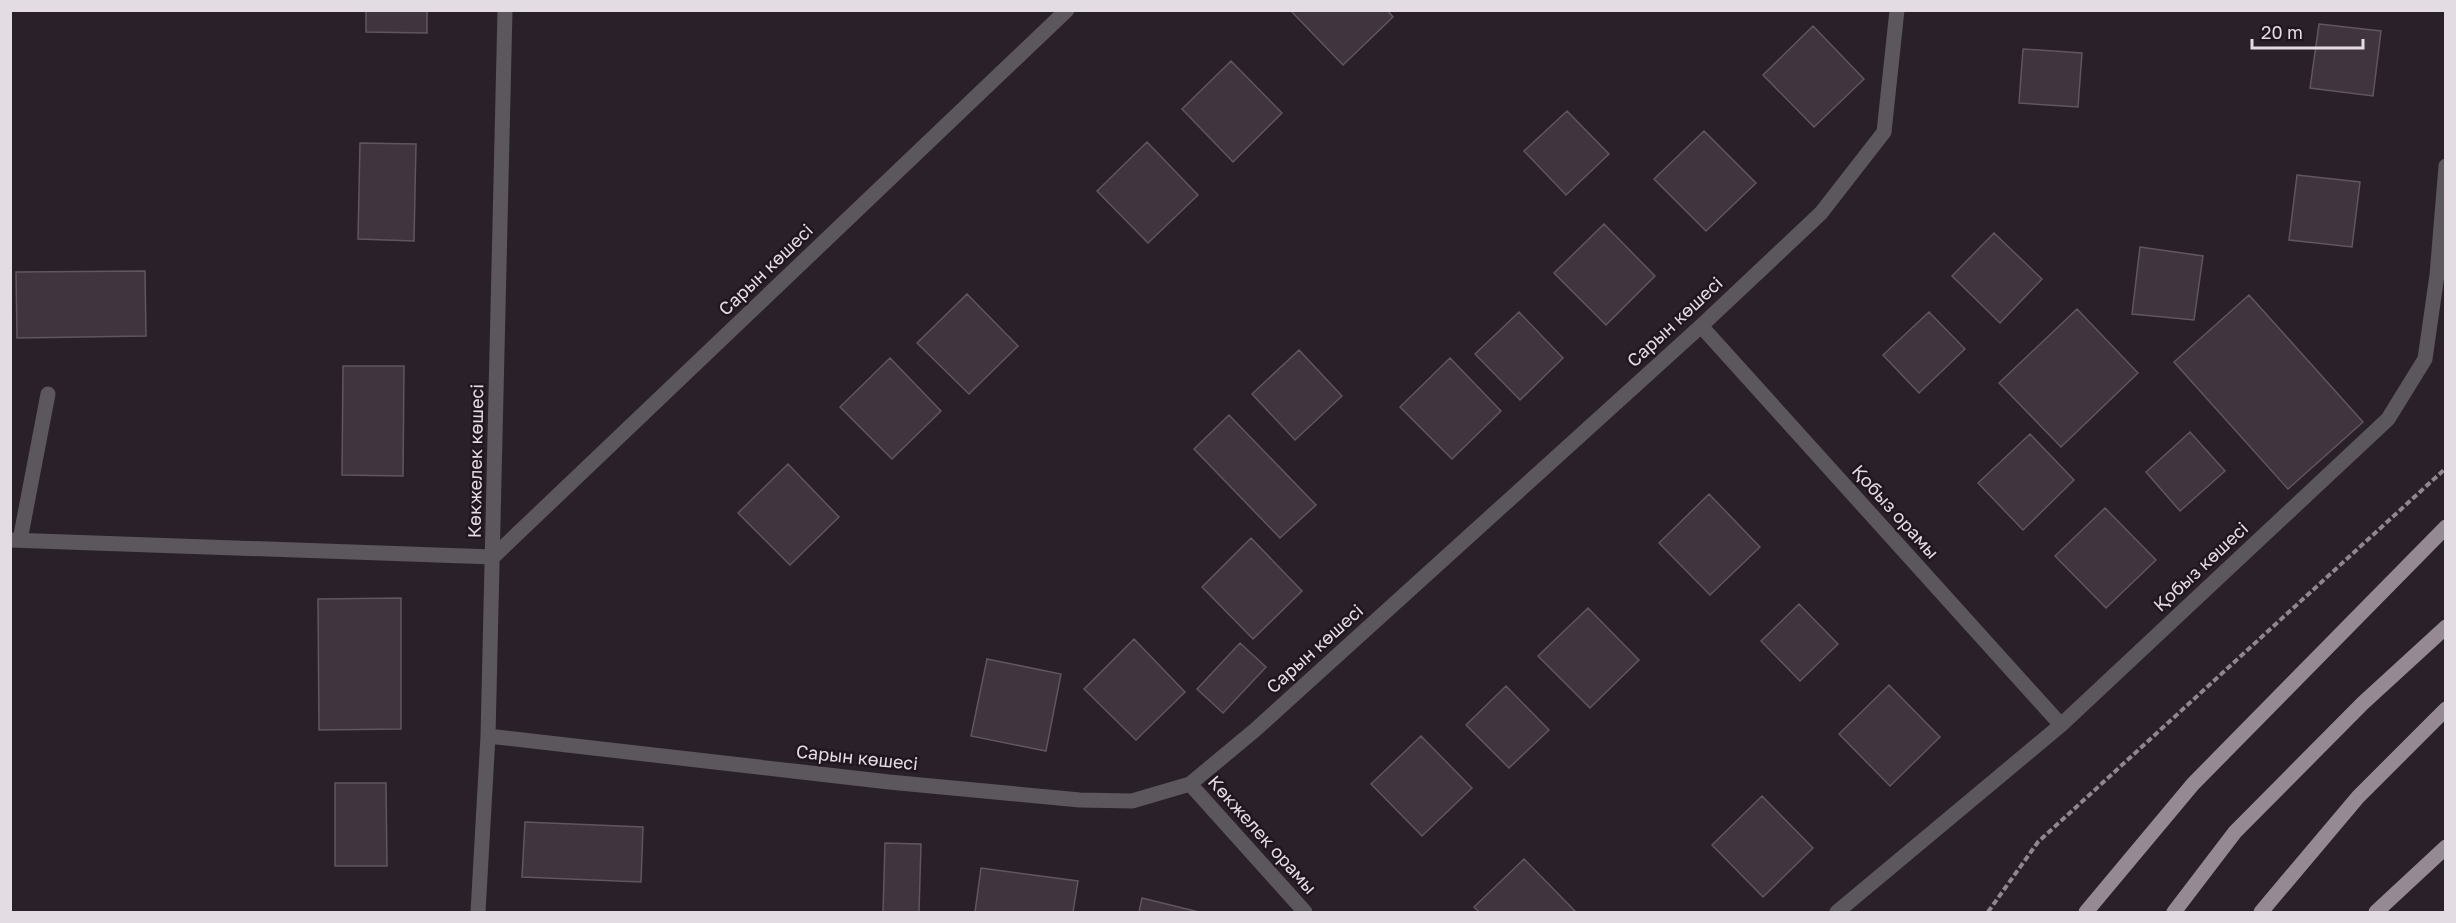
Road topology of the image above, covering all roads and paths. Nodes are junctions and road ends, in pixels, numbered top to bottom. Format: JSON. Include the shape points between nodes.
{"nodes":[{"id":1,"x":506,"y":10,"type":"edge"},
{"id":2,"x":1066,"y":10,"type":"edge"},
{"id":3,"x":1897,"y":10,"type":"edge"},
{"id":4,"x":2445,"y":166,"type":"edge"},
{"id":5,"x":1701,"y":326,"type":"junction"},
{"id":6,"x":48,"y":394,"type":"dead end"},
{"id":7,"x":2445,"y":468,"type":"edge"},
{"id":8,"x":2445,"y":527,"type":"edge"},
{"id":9,"x":15,"y":540,"type":"edge"},
{"id":10,"x":493,"y":557,"type":"junction"},
{"id":11,"x":2445,"y":627,"type":"edge"},
{"id":12,"x":2445,"y":709,"type":"edge"},
{"id":13,"x":2061,"y":725,"type":"junction"},
{"id":14,"x":488,"y":736,"type":"junction"},
{"id":15,"x":1190,"y":784,"type":"junction"},
{"id":16,"x":2445,"y":847,"type":"edge"},
{"id":17,"x":478,"y":912,"type":"edge"},
{"id":18,"x":1305,"y":912,"type":"edge"},
{"id":19,"x":1837,"y":912,"type":"edge"},
{"id":20,"x":1988,"y":912,"type":"edge"},
{"id":21,"x":2086,"y":912,"type":"edge"},
{"id":22,"x":2174,"y":912,"type":"edge"},
{"id":23,"x":2261,"y":912,"type":"edge"},
{"id":24,"x":2376,"y":912,"type":"edge"}],
"edges":[{"from":1,"to":10,"type":"street","name":"Көкжелек көшесі"},
{"from":2,"to":10,"type":"street","name":"Сарын көшесі"},
{"from":3,"to":5,"type":"street","name":"Сарын көшесі","via":[[1884,132],[1821,213]]},
{"from":4,"to":13,"type":"street","name":"Қобыз көшесі","via":[[2437,275],[2425,359],[2388,420]]},
{"from":5,"to":13,"type":"street","name":"Қобыз орамы"},
{"from":5,"to":15,"type":"street","name":"Сарын көшесі","via":[[1255,730]]},
{"from":6,"to":9,"type":"street"},
{"from":7,"to":20,"type":"path","via":[[2038,842]]},
{"from":8,"to":21,"type":"main road","via":[[2193,784]]},
{"from":9,"to":10,"type":"street"},
{"from":10,"to":14,"type":"street","name":"Көкжелек көшесі"},
{"from":11,"to":22,"type":"main road","via":[[2235,832]]},
{"from":12,"to":23,"type":"main road","via":[[2358,797]]},
{"from":13,"to":19,"type":"street","name":"Қобыз көшесі"},
{"from":14,"to":15,"type":"street","name":"Сарын көшесі","via":[[1080,800],[1132,801]]},
{"from":14,"to":17,"type":"street","name":"Көкжелек көшесі"},
{"from":15,"to":18,"type":"street","name":"Көкжелек орамы"},
{"from":16,"to":24,"type":"main road"}]}
